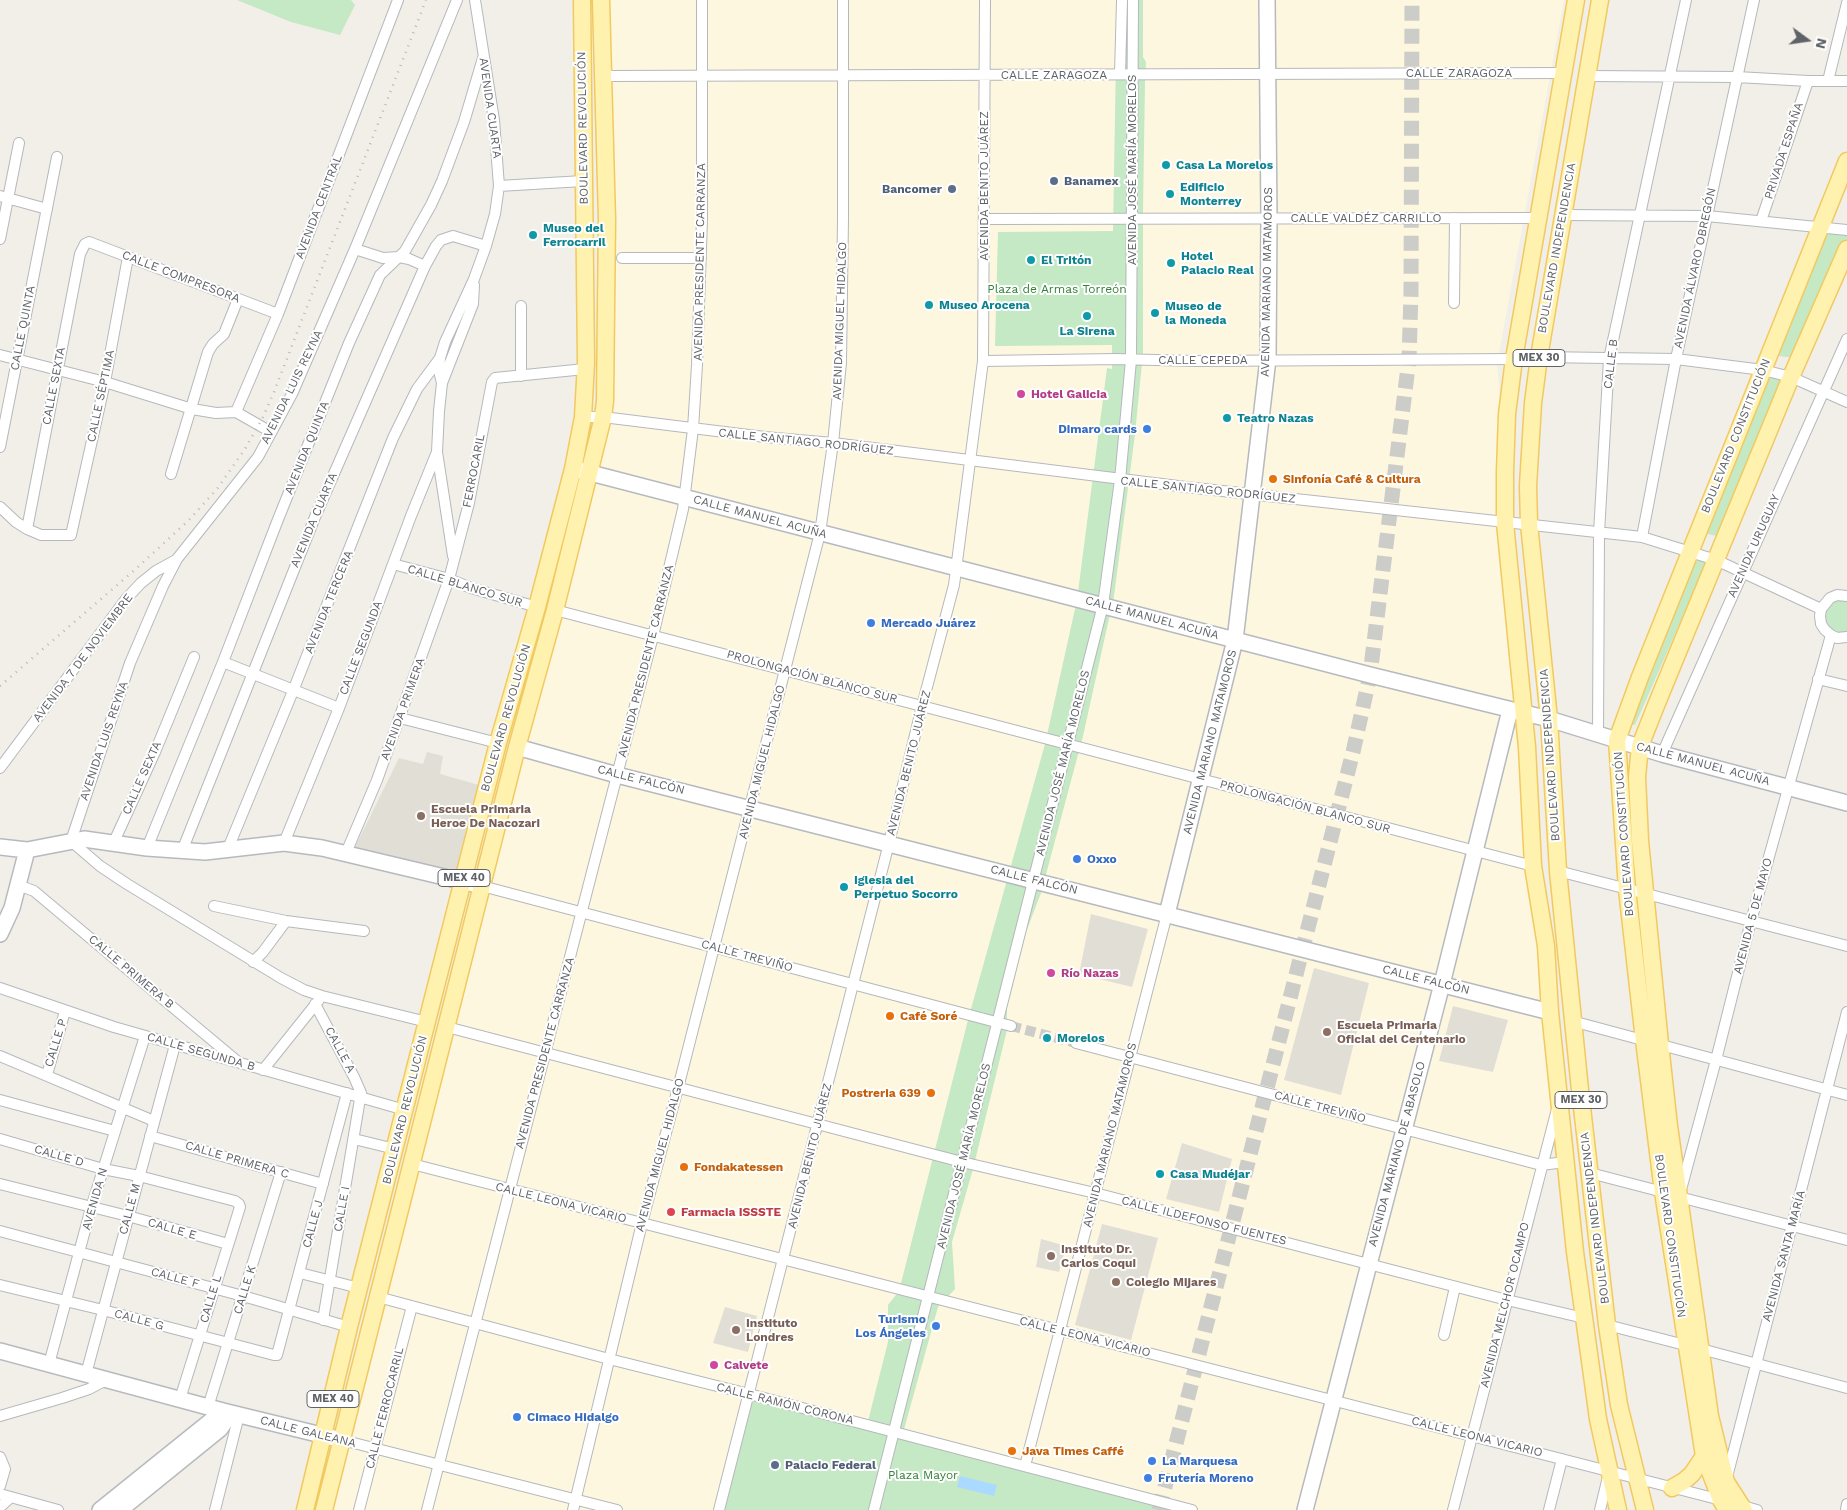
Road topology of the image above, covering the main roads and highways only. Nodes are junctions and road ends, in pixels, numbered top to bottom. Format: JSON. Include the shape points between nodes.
{"nodes":[{"id":1,"x":582,"y":0,"type":"edge"},
{"id":2,"x":601,"y":0,"type":"edge"},
{"id":3,"x":1600,"y":0,"type":"edge"},
{"id":4,"x":1574,"y":8,"type":"edge"},
{"id":5,"x":1587,"y":76,"type":"junction"},
{"id":6,"x":1847,"y":161,"type":"edge"},
{"id":7,"x":1538,"y":218,"type":"junction"},
{"id":8,"x":1847,"y":249,"type":"edge"},
{"id":9,"x":1550,"y":288,"type":"junction"},
{"id":10,"x":1533,"y":866,"type":"junction"},
{"id":11,"x":1566,"y":959,"type":"junction"},
{"id":12,"x":1652,"y":1042,"type":"junction"},
{"id":13,"x":1704,"y":1456,"type":"junction"},
{"id":14,"x":1672,"y":1488,"type":"road end"},
{"id":15,"x":1733,"y":1506,"type":"edge"},
{"id":16,"x":305,"y":1510,"type":"edge"},
{"id":17,"x":324,"y":1510,"type":"edge"},
{"id":18,"x":1618,"y":1510,"type":"edge"},
{"id":19,"x":1645,"y":1510,"type":"edge"}],
"edges":[{"from":1,"to":16,"type":"main road","name":"BOULEVARD REVOLUCIÓN","number":"MEX 40","via":[[583,417],[573,468],[462,882]]},
{"from":2,"to":17,"type":"main road","number":"MEX 40","via":[[607,220],[603,418]]},
{"from":3,"to":5,"type":"main road","name":"BOULEVARD INDEPENDENCIA","number":"MEX 30"},
{"from":4,"to":5,"type":"main road","via":[[1578,28],[1573,69],[1577,76]]},
{"from":4,"to":7,"type":"main road","name":"BOULEVARD INDEPENDENCIA","number":"MEX 30"},
{"from":5,"to":9,"type":"main road","name":"BOULEVARD INDEPENDENCIA","number":"MEX 30"},
{"from":6,"to":12,"type":"main road","name":"BOULEVARD CONSTITUCIÓN","via":[[1617,740],[1627,889]]},
{"from":7,"to":9,"type":"main road","via":[[1546,224],[1549,232],[1542,277]]},
{"from":7,"to":10,"type":"main road","name":"BOULEVARD INDEPENDENCIA","number":"MEX 30","via":[[1514,358],[1504,472],[1517,711],[1527,747]]},
{"from":8,"to":12,"type":"main road","name":"BOULEVARD CONSTITUCIÓN","via":[[1640,746],[1637,777]]},
{"from":9,"to":11,"type":"main road","name":"BOULEVARD INDEPENDENCIA","number":"MEX 30","via":[[1529,451],[1529,524],[1549,719]]},
{"from":10,"to":11,"type":"main road","via":[[1548,884],[1555,929]]},
{"from":10,"to":18,"type":"main road","name":"BOULEVARD INDEPENDENCIA","number":"MEX 30","via":[[1546,946],[1565,1162],[1584,1318],[1598,1419]]},
{"from":11,"to":19,"type":"main road","name":"BOULEVARD INDEPENDENCIA","number":"MEX 30","via":[[1607,1325],[1619,1405]]},
{"from":12,"to":13,"type":"main road","name":"BOULEVARD CONSTITUCIÓN","via":[[1663,1192]]},
{"from":12,"to":15,"type":"main road","name":"BOULEVARD CONSTITUCIÓN","via":[[1679,1198],[1710,1416]]},
{"from":13,"to":14,"type":"main road","via":[[1692,1474]]},
{"from":13,"to":15,"type":"main road","name":"BOULEVARD CONSTITUCIÓN"}]}
